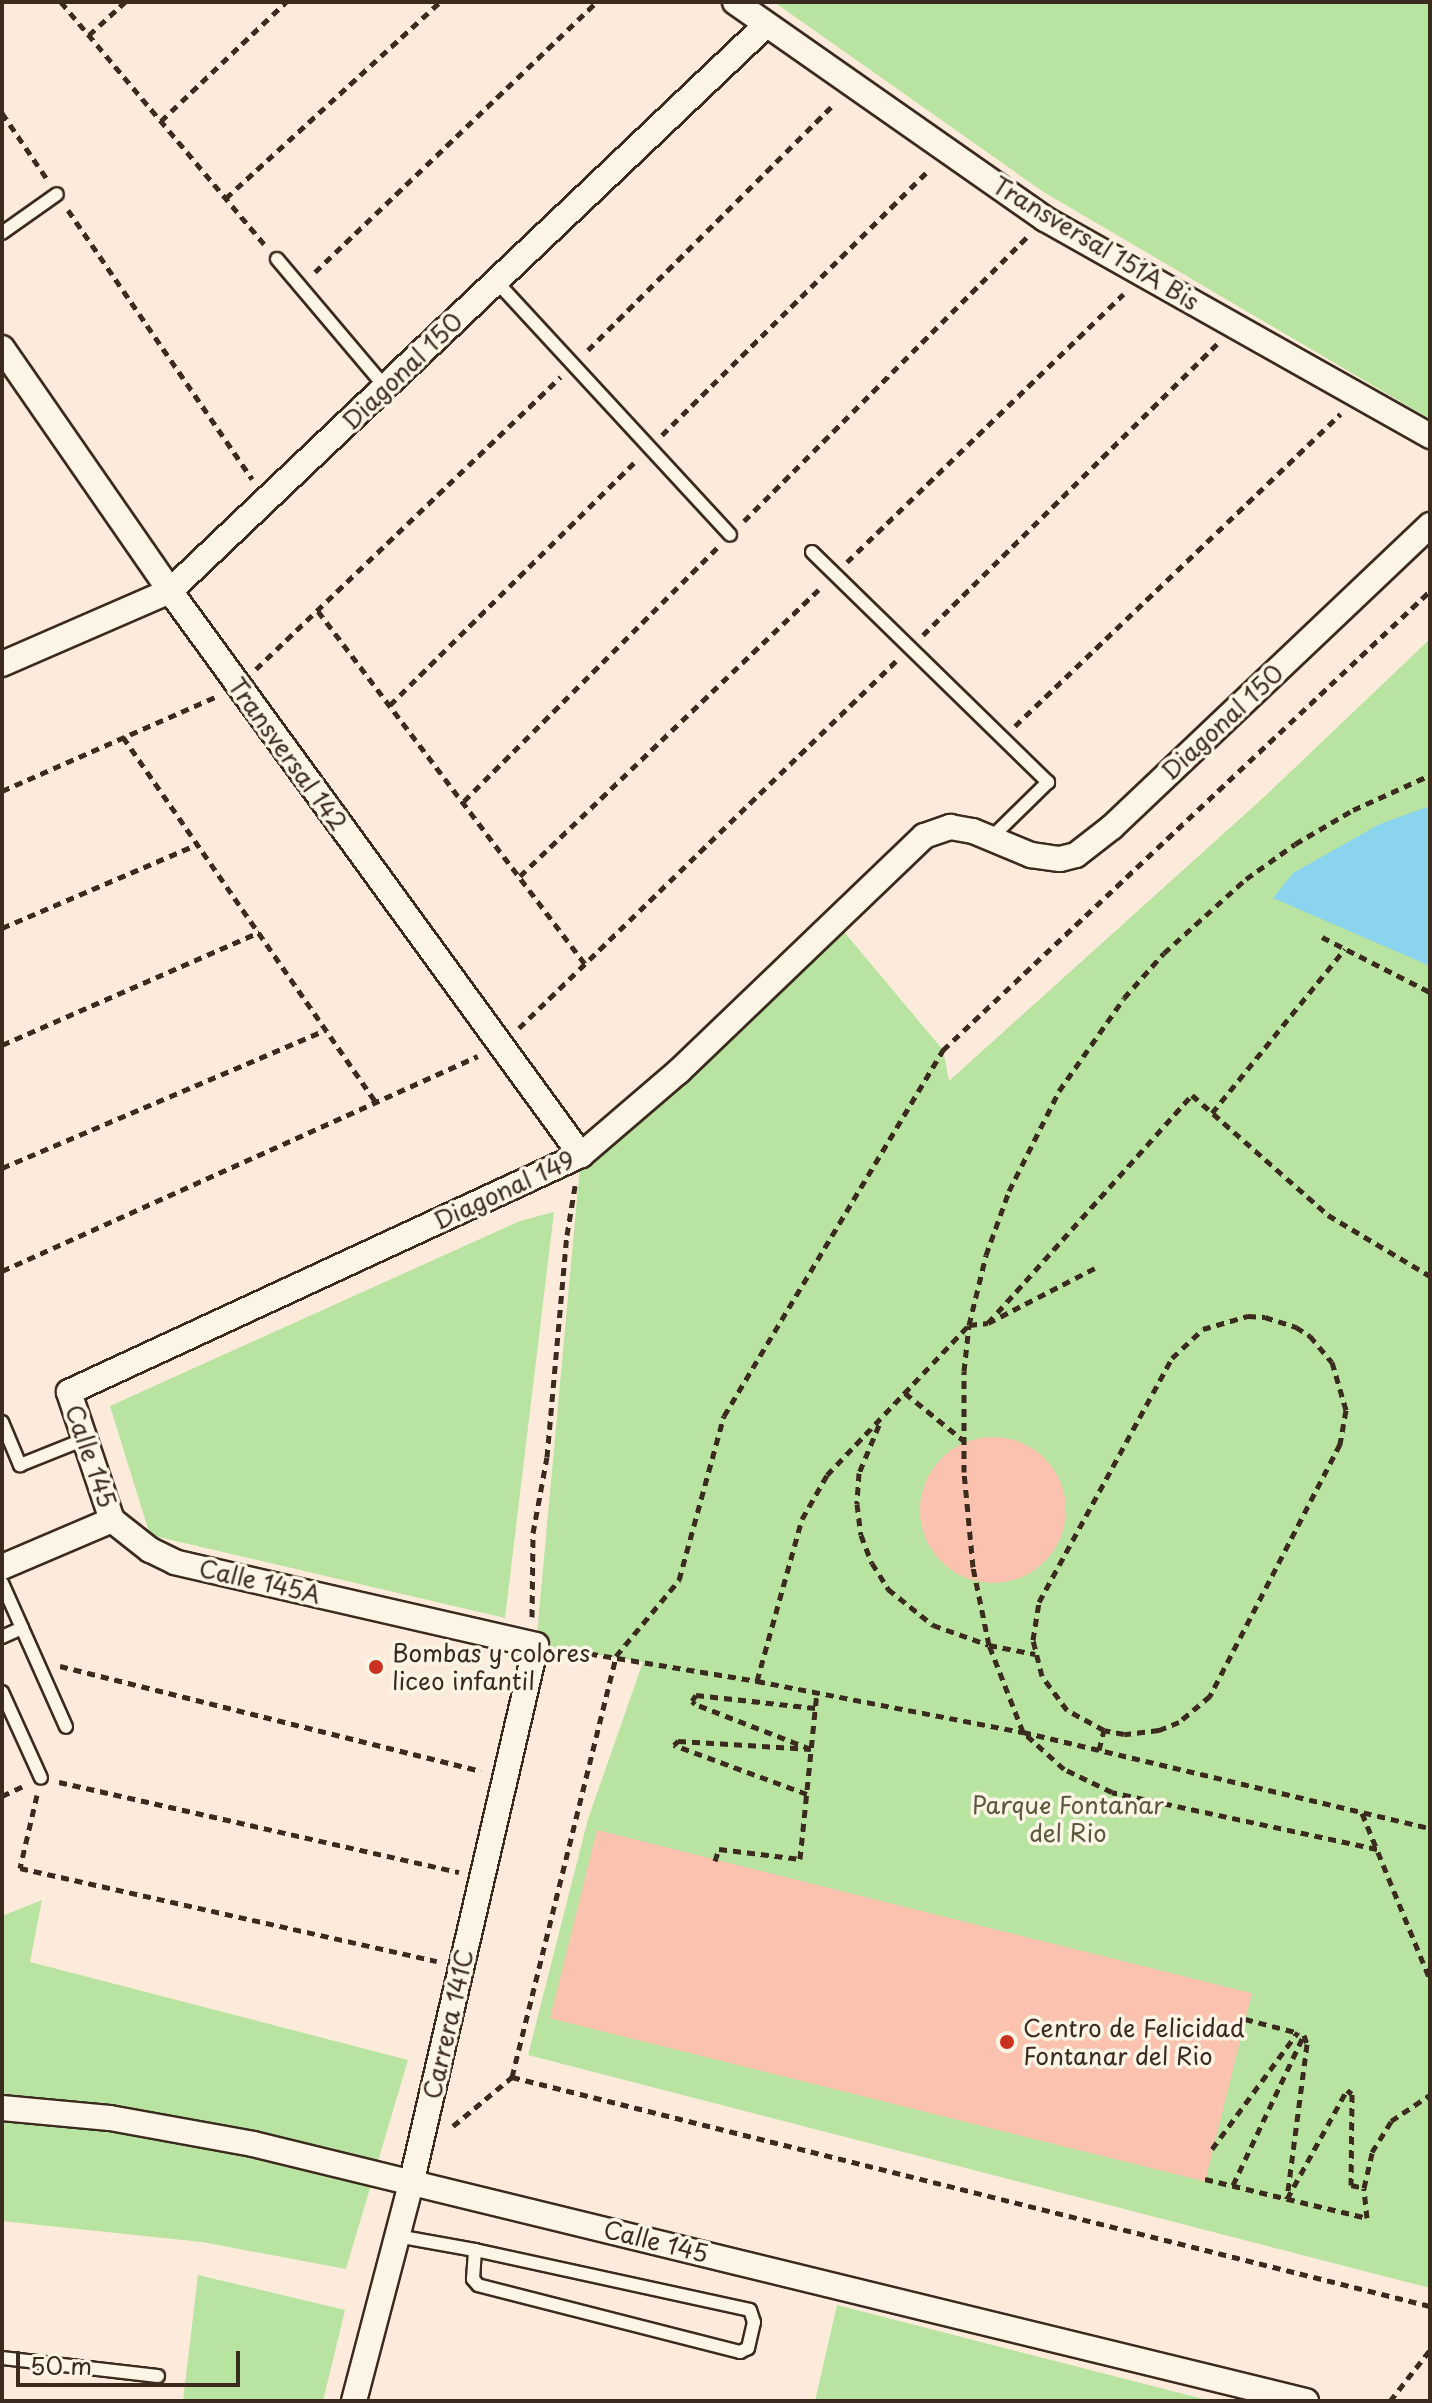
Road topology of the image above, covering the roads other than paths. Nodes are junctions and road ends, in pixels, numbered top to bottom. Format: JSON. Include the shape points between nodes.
{"nodes":[{"id":1,"x":735,"y":2,"type":"edge"},
{"id":2,"x":766,"y":25,"type":"junction"},
{"id":3,"x":57,"y":194,"type":"road end"},
{"id":4,"x":2,"y":233,"type":"edge"},
{"id":5,"x":277,"y":259,"type":"road end"},
{"id":6,"x":496,"y":281,"type":"junction"},
{"id":7,"x":2,"y":348,"type":"edge"},
{"id":8,"x":385,"y":387,"type":"junction"},
{"id":9,"x":1430,"y":436,"type":"edge"},
{"id":10,"x":1430,"y":525,"type":"edge"},
{"id":11,"x":730,"y":535,"type":"road end"},
{"id":12,"x":812,"y":552,"type":"dead end"},
{"id":13,"x":170,"y":591,"type":"junction"},
{"id":14,"x":2,"y":664,"type":"edge"},
{"id":15,"x":991,"y":838,"type":"junction"},
{"id":16,"x":581,"y":1155,"type":"junction"},
{"id":17,"x":69,"y":1392,"type":"joint"},
{"id":18,"x":2,"y":1422,"type":"edge"},
{"id":19,"x":85,"y":1439,"type":"junction"},
{"id":20,"x":112,"y":1520,"type":"junction"},
{"id":21,"x":2,"y":1567,"type":"edge"},
{"id":22,"x":2,"y":1583,"type":"edge"},
{"id":23,"x":22,"y":1628,"type":"junction"},
{"id":24,"x":2,"y":1637,"type":"edge"},
{"id":25,"x":536,"y":1645,"type":"joint"},
{"id":26,"x":2,"y":1692,"type":"edge"},
{"id":27,"x":66,"y":1727,"type":"dead end"},
{"id":28,"x":41,"y":1778,"type":"road end"},
{"id":29,"x":2,"y":2108,"type":"edge"},
{"id":30,"x":412,"y":2180,"type":"junction"},
{"id":31,"x":397,"y":2236,"type":"junction"},
{"id":32,"x":475,"y":2250,"type":"junction"},
{"id":33,"x":2,"y":2358,"type":"edge"},
{"id":34,"x":158,"y":2376,"type":"dead end"},
{"id":35,"x":354,"y":2401,"type":"edge"},
{"id":36,"x":1306,"y":2401,"type":"edge"}],
"edges":[{"from":1,"to":2,"type":"street","name":"Transversal 151A Bis"},
{"from":2,"to":6,"type":"street","name":"Diagonal 150"},
{"from":2,"to":9,"type":"street","name":"Transversal 151A Bis","via":[[1045,219]]},
{"from":3,"to":4,"type":"lane"},
{"from":5,"to":8,"type":"lane"},
{"from":6,"to":8,"type":"street","name":"Diagonal 150"},
{"from":6,"to":11,"type":"lane"},
{"from":7,"to":13,"type":"street","name":"Transversal 142"},
{"from":8,"to":13,"type":"street","name":"Diagonal 150"},
{"from":10,"to":15,"type":"street","name":"Diagonal 150","via":[[1112,827],[1076,855],[1031,855]]},
{"from":12,"to":15,"type":"lane","via":[[1048,782]]},
{"from":13,"to":14,"type":"street","name":"Diagonal 150"},
{"from":13,"to":16,"type":"street","name":"Transversal 142"},
{"from":15,"to":16,"type":"street","name":"Diagonal 149","via":[[950,827],[924,836],[678,1072]]},
{"from":16,"to":17,"type":"street","name":"Diagonal 149"},
{"from":17,"to":19,"type":"street","name":"Calle 145"},
{"from":18,"to":19,"type":"lane","via":[[20,1465]]},
{"from":19,"to":20,"type":"street","name":"Calle 145"},
{"from":20,"to":21,"type":"street"},
{"from":20,"to":25,"type":"street","name":"Calle 145A","via":[[175,1562]]},
{"from":22,"to":23,"type":"lane"},
{"from":23,"to":24,"type":"lane"},
{"from":23,"to":27,"type":"lane"},
{"from":25,"to":30,"type":"street","name":"Carrera 141C"},
{"from":26,"to":28,"type":"lane"},
{"from":29,"to":30,"type":"street","name":"Calle 145","via":[[110,2118]]},
{"from":30,"to":31,"type":"street","name":"Carrera 141C"},
{"from":30,"to":36,"type":"street","name":"Calle 145"},
{"from":31,"to":32,"type":"lane"},
{"from":31,"to":35,"type":"street","name":"Carrera 141C"},
{"from":32,"to":32,"type":"lane","via":[[750,2310],[754,2322],[748,2348],[740,2352],[478,2285],[473,2279]]},
{"from":33,"to":34,"type":"lane"}]}
